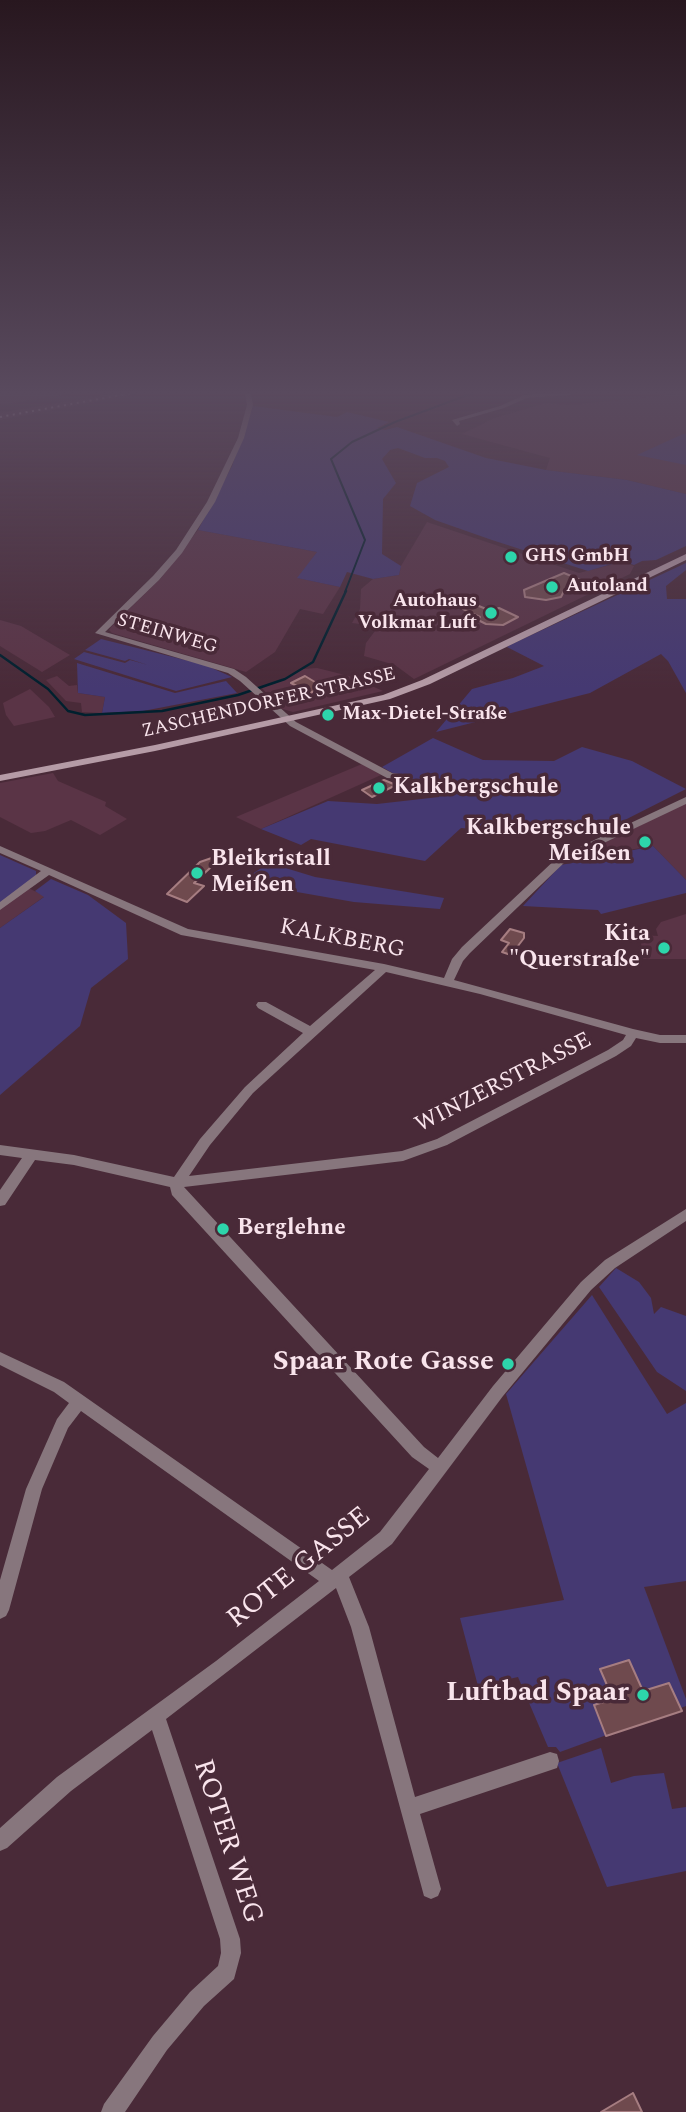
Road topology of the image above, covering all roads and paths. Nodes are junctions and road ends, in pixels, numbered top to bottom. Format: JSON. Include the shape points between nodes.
{"nodes":[{"id":1,"x":216,"y":492,"type":"edge"},
{"id":2,"x":686,"y":557,"type":"edge"},
{"id":3,"x":250,"y":685,"type":"joint"},
{"id":4,"x":260,"y":695,"type":"joint"},
{"id":5,"x":287,"y":720,"type":"junction"},
{"id":6,"x":403,"y":777,"type":"dead end"},
{"id":7,"x":0,"y":778,"type":"edge"},
{"id":8,"x":686,"y":800,"type":"edge"},
{"id":9,"x":0,"y":849,"type":"edge"},
{"id":10,"x":48,"y":871,"type":"junction"},
{"id":11,"x":0,"y":906,"type":"edge"},
{"id":12,"x":384,"y":968,"type":"junction"},
{"id":13,"x":447,"y":983,"type":"junction"},
{"id":14,"x":262,"y":1005,"type":"dead end"},
{"id":15,"x":311,"y":1032,"type":"junction"},
{"id":16,"x":633,"y":1032,"type":"junction"},
{"id":17,"x":686,"y":1040,"type":"edge"},
{"id":18,"x":0,"y":1150,"type":"edge"},
{"id":19,"x":33,"y":1153,"type":"junction"},
{"id":20,"x":203,"y":1179,"type":"junction"},
{"id":21,"x":177,"y":1183,"type":"junction"},
{"id":22,"x":0,"y":1202,"type":"edge"},
{"id":23,"x":190,"y":1203,"type":"junction"},
{"id":24,"x":686,"y":1214,"type":"edge"},
{"id":25,"x":0,"y":1358,"type":"edge"},
{"id":26,"x":79,"y":1401,"type":"junction"},
{"id":27,"x":439,"y":1468,"type":"junction"},
{"id":28,"x":336,"y":1578,"type":"junction"},
{"id":29,"x":0,"y":1610,"type":"edge"},
{"id":30,"x":156,"y":1716,"type":"junction"},
{"id":31,"x":550,"y":1760,"type":"dead end"},
{"id":32,"x":410,"y":1808,"type":"junction"},
{"id":33,"x":0,"y":1841,"type":"edge"},
{"id":34,"x":431,"y":1889,"type":"dead end"},
{"id":35,"x":112,"y":2112,"type":"edge"}],
"edges":[{"from":1,"to":3,"type":"street","name":"STEINWEG","via":[[179,551],[99,633],[223,668]]},
{"from":2,"to":5,"type":"street","name":"ZASCHENDORFER STRASSE","via":[[406,690]]},
{"from":3,"to":4,"type":"street","name":"STEINWEG"},
{"from":4,"to":5,"type":"street","name":"STEINWEG"},
{"from":5,"to":6,"type":"street","via":[[390,776]]},
{"from":5,"to":7,"type":"street","name":"ZASCHENDORFER STRASSE"},
{"from":8,"to":13,"type":"street","via":[[562,859],[466,950]]},
{"from":9,"to":10,"type":"street","name":"KALKBERG"},
{"from":10,"to":11,"type":"street"},
{"from":10,"to":12,"type":"street","name":"KALKBERG","via":[[185,932]]},
{"from":12,"to":13,"type":"street","name":"KALKBERG"},
{"from":12,"to":15,"type":"street"},
{"from":13,"to":16,"type":"street","name":"KALKBERG"},
{"from":14,"to":15,"type":"street"},
{"from":15,"to":21,"type":"street","via":[[225,1117]]},
{"from":16,"to":17,"type":"street","name":"KALKBERG"},
{"from":16,"to":20,"type":"street","name":"WINZERSTRASSE","via":[[612,1053],[416,1152]]},
{"from":18,"to":19,"type":"street"},
{"from":19,"to":21,"type":"street"},
{"from":19,"to":22,"type":"street"},
{"from":20,"to":21,"type":"street","name":"WINZERSTRASSE"},
{"from":20,"to":23,"type":"street"},
{"from":21,"to":23,"type":"street","via":[[177,1191]]},
{"from":23,"to":27,"type":"street","via":[[418,1452]]},
{"from":24,"to":27,"type":"street","name":"ROTE GASSE","via":[[610,1264],[586,1286]]},
{"from":25,"to":26,"type":"street"},
{"from":26,"to":28,"type":"street"},
{"from":26,"to":29,"type":"street","via":[[62,1424],[34,1489]]},
{"from":27,"to":28,"type":"street","name":"ROTE GASSE","via":[[386,1538]]},
{"from":28,"to":30,"type":"street","name":"ROTE GASSE"},
{"from":28,"to":32,"type":"street","via":[[347,1586]]},
{"from":30,"to":33,"type":"street","name":"ROTE GASSE","via":[[64,1784]]},
{"from":30,"to":35,"type":"street","name":"ROTER WEG","via":[[231,1953],[227,1972],[160,2043]]},
{"from":31,"to":32,"type":"street"},
{"from":32,"to":34,"type":"street"}]}
